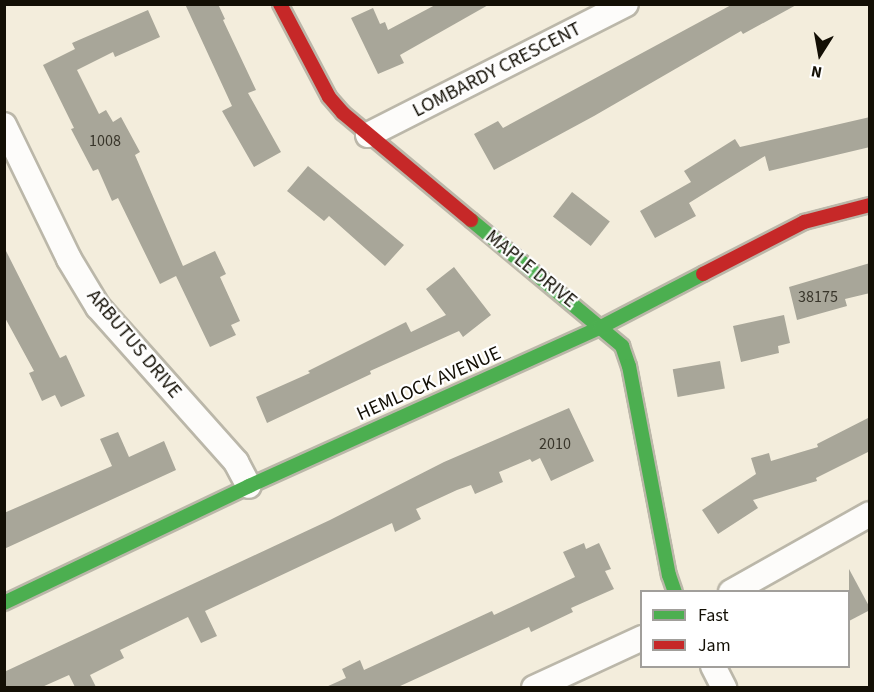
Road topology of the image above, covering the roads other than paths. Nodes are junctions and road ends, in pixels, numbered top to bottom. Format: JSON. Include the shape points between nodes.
{"nodes":[{"id":1,"x":279,"y":4,"type":"edge"},
{"id":2,"x":626,"y":4,"type":"edge"},
{"id":3,"x":4,"y":125,"type":"edge"},
{"id":4,"x":368,"y":135,"type":"junction"},
{"id":5,"x":870,"y":205,"type":"edge"},
{"id":6,"x":602,"y":327,"type":"junction"},
{"id":7,"x":249,"y":486,"type":"junction"},
{"id":8,"x":870,"y":514,"type":"edge"},
{"id":9,"x":675,"y":590,"type":"edge"},
{"id":10,"x":733,"y":590,"type":"edge"},
{"id":11,"x":4,"y":603,"type":"edge"},
{"id":12,"x":640,"y":639,"type":"edge"},
{"id":13,"x":714,"y":668,"type":"edge"},
{"id":14,"x":534,"y":687,"type":"edge"},
{"id":15,"x":724,"y":687,"type":"edge"}],
"edges":[{"from":1,"to":4,"type":"street","name":"MAPLE DRIVE","via":[[329,98]]},
{"from":2,"to":4,"type":"street","name":"LOMBARDY CRESCENT"},
{"from":3,"to":7,"type":"street","name":"ARBUTUS DRIVE","via":[[69,259],[98,307],[236,462]]},
{"from":4,"to":6,"type":"street","name":"MAPLE DRIVE"},
{"from":5,"to":6,"type":"street","name":"HEMLOCK AVENUE","via":[[804,222]]},
{"from":6,"to":7,"type":"street","name":"HEMLOCK AVENUE"},
{"from":6,"to":9,"type":"street","name":"MAPLE DRIVE","via":[[622,346],[629,366]]},
{"from":7,"to":11,"type":"street","name":"HEMLOCK AVENUE"},
{"from":8,"to":10,"type":"street"},
{"from":12,"to":14,"type":"street"},
{"from":13,"to":15,"type":"street"}]}
